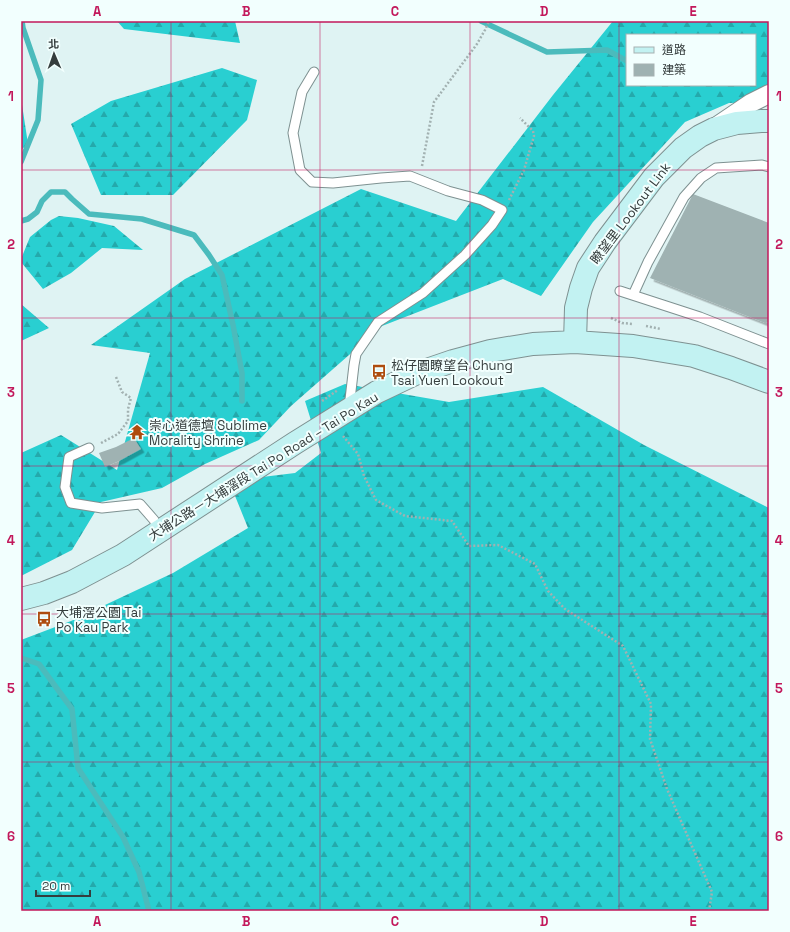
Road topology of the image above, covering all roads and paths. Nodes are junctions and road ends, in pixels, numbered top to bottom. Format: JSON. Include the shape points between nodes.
{"nodes":[{"id":1,"x":489,"y":21,"type":"edge"},
{"id":2,"x":314,"y":72,"type":"dead end"},
{"id":3,"x":769,"y":94,"type":"edge"},
{"id":4,"x":520,"y":118,"type":"dead end"},
{"id":5,"x":769,"y":121,"type":"edge"},
{"id":6,"x":714,"y":129,"type":"junction"},
{"id":7,"x":769,"y":168,"type":"edge"},
{"id":8,"x":420,"y":180,"type":"junction"},
{"id":9,"x":502,"y":210,"type":"junction"},
{"id":10,"x":620,"y":291,"type":"dead end"},
{"id":11,"x":633,"y":295,"type":"junction"},
{"id":12,"x":575,"y":342,"type":"junction"},
{"id":13,"x":769,"y":344,"type":"edge"},
{"id":14,"x":116,"y":377,"type":"dead end"},
{"id":15,"x":769,"y":382,"type":"edge"},
{"id":16,"x":349,"y":409,"type":"junction"},
{"id":17,"x":339,"y":433,"type":"dead end"},
{"id":18,"x":89,"y":448,"type":"joint"},
{"id":19,"x":159,"y":531,"type":"junction"},
{"id":20,"x":21,"y":599,"type":"edge"},
{"id":21,"x":709,"y":911,"type":"edge"}],
"edges":[{"from":1,"to":8,"type":"path","via":[[477,44],[434,102]]},
{"from":2,"to":8,"type":"lane","via":[[302,92],[293,133],[300,170],[312,182],[333,183],[410,176]]},
{"from":3,"to":6,"type":"street","name":"瞭望里 Lookout Link","via":[[751,102]]},
{"from":4,"to":9,"type":"path","via":[[533,130],[534,136],[524,170]]},
{"from":5,"to":6,"type":"main road","name":"瞭望里 Lookout Link","via":[[737,123]]},
{"from":6,"to":12,"type":"main road","name":"瞭望里 Lookout Link","via":[[683,148],[654,177],[588,268],[576,308]]},
{"from":7,"to":11,"type":"lane","via":[[762,165],[716,168],[701,178],[684,197]]},
{"from":8,"to":9,"type":"lane","via":[[482,200]]},
{"from":9,"to":16,"type":"lane","via":[[465,255],[423,293],[378,322],[356,354]]},
{"from":10,"to":11,"type":"lane"},
{"from":11,"to":13,"type":"lane","via":[[700,317]]},
{"from":12,"to":15,"type":"main road","name":"大埔公路－大埔滘段 Tai Po Road – Tai Po Kau","via":[[633,346],[694,356]]},
{"from":12,"to":16,"type":"main road","name":"大埔公路－大埔滘段 Tai Po Road – Tai Po Kau","via":[[532,344],[453,361],[415,374]]},
{"from":14,"to":18,"type":"path","via":[[122,392],[131,398],[128,421],[118,434]]},
{"from":16,"to":19,"type":"main road","name":"大埔公路－大埔滘段 Tai Po Road – Tai Po Kau"},
{"from":17,"to":21,"type":"path","via":[[358,454],[364,476],[376,500],[405,516],[452,521],[469,546],[498,545],[535,564],[548,591],[565,609],[622,646],[650,704],[650,739],[667,789],[712,892]]},
{"from":18,"to":19,"type":"lane","via":[[69,457],[65,487],[71,503],[102,508],[140,504],[154,520]]},
{"from":19,"to":20,"type":"main road","name":"大埔公路－大埔滘段 Tai Po Road – Tai Po Kau","via":[[123,555],[72,582],[44,594]]}]}
